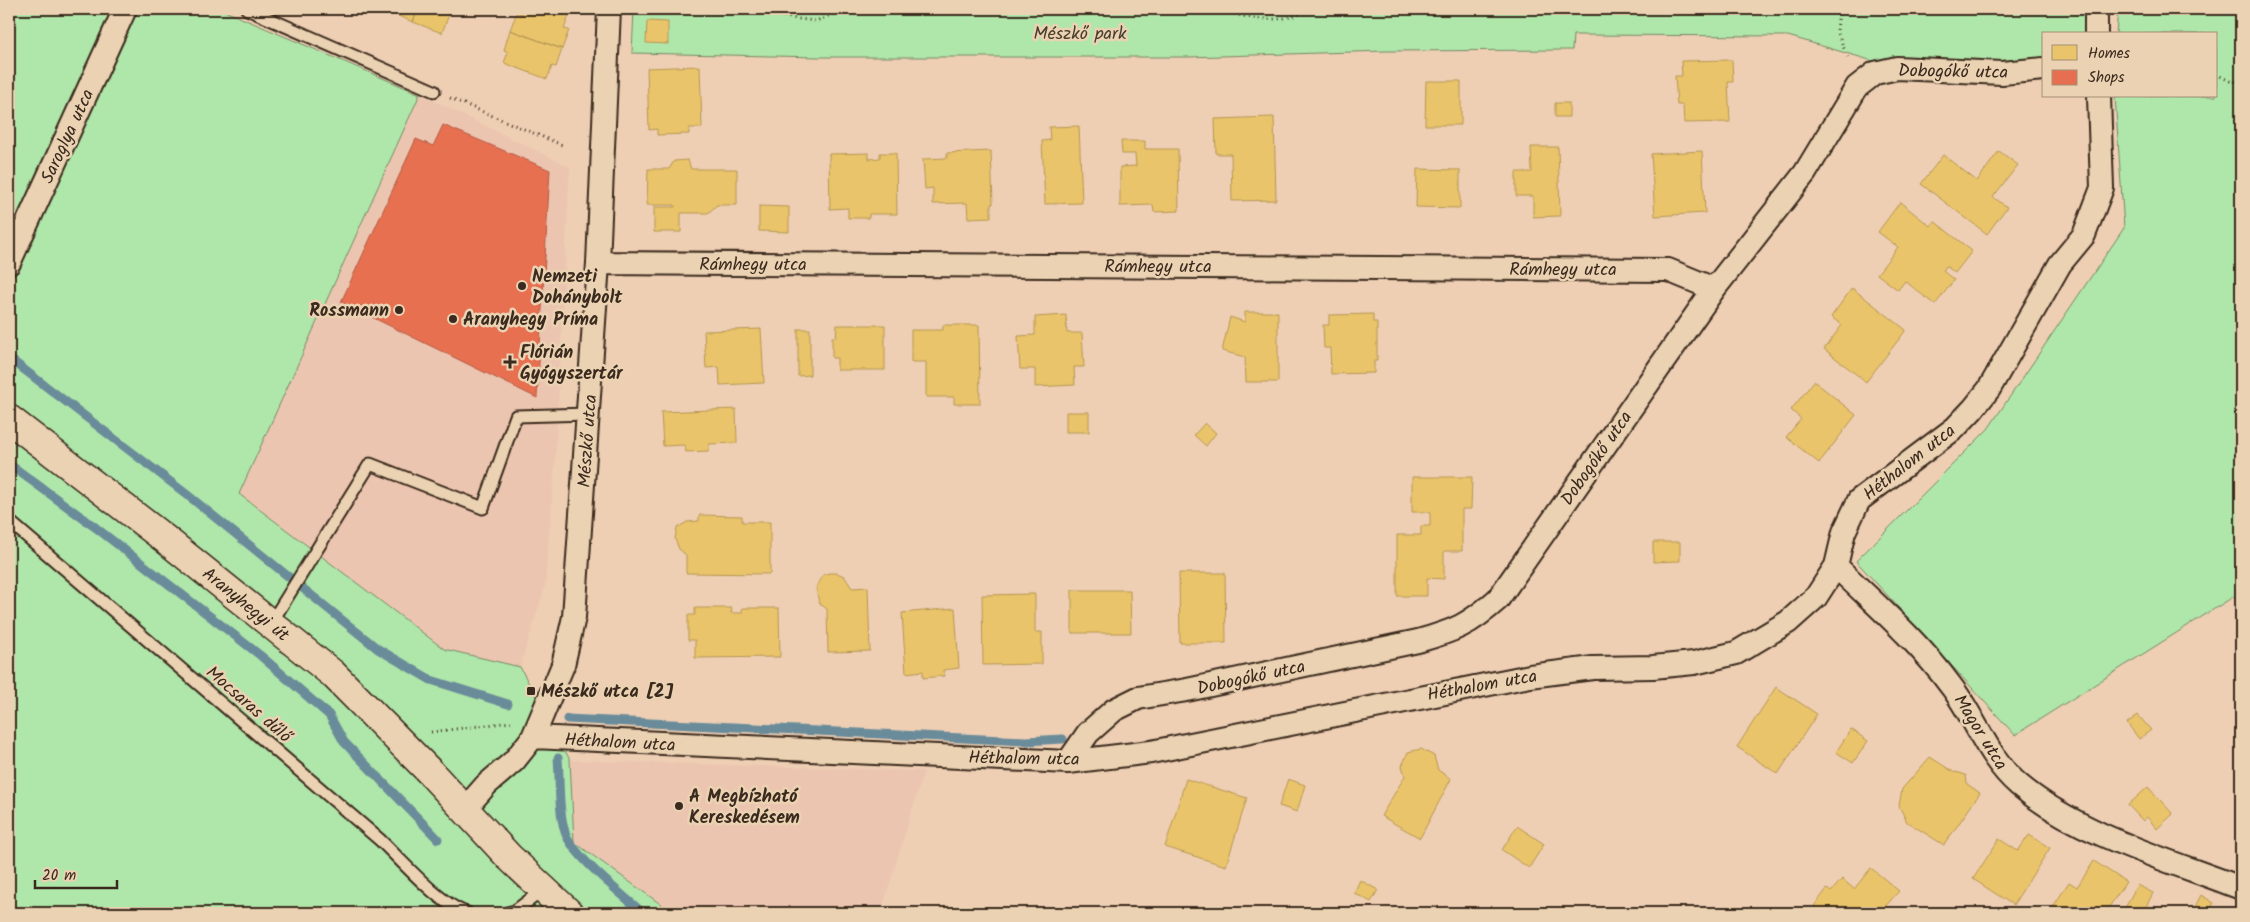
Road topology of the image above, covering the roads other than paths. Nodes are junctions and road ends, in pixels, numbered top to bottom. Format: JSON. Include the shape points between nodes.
{"nodes":[{"id":1,"x":125,"y":9,"type":"edge"},
{"id":2,"x":247,"y":9,"type":"edge"},
{"id":3,"x":609,"y":9,"type":"edge"},
{"id":4,"x":2096,"y":9,"type":"edge"},
{"id":5,"x":2096,"y":32,"type":"edge"},
{"id":6,"x":2042,"y":70,"type":"edge"},
{"id":7,"x":434,"y":91,"type":"road end"},
{"id":8,"x":2099,"y":98,"type":"edge"},
{"id":9,"x":9,"y":263,"type":"edge"},
{"id":10,"x":598,"y":263,"type":"junction"},
{"id":11,"x":1714,"y":289,"type":"junction"},
{"id":12,"x":589,"y":414,"type":"junction"},
{"id":13,"x":9,"y":420,"type":"edge"},
{"id":14,"x":9,"y":521,"type":"edge"},
{"id":15,"x":1836,"y":566,"type":"junction"},
{"id":16,"x":271,"y":623,"type":"junction"},
{"id":17,"x":533,"y":737,"type":"junction"},
{"id":18,"x":1068,"y":762,"type":"junction"},
{"id":19,"x":465,"y":809,"type":"junction"},
{"id":20,"x":2241,"y":888,"type":"edge"},
{"id":21,"x":543,"y":890,"type":"junction"},
{"id":22,"x":467,"y":913,"type":"edge"},
{"id":23,"x":507,"y":913,"type":"edge"},
{"id":24,"x":569,"y":913,"type":"edge"}],
"edges":[{"from":1,"to":9,"type":"street","name":"Saroglya utca"},
{"from":2,"to":7,"type":"lane"},
{"from":3,"to":10,"type":"street","name":"Mészkő utca"},
{"from":4,"to":5,"type":"street"},
{"from":6,"to":11,"type":"street","name":"Dobogókő utca","via":[[2002,73],[1897,68],[1875,73],[1857,87],[1805,172]]},
{"from":8,"to":15,"type":"street","name":"Héthalom utca","via":[[2102,188],[2084,235],[2060,264],[1989,389],[1973,410],[1955,428],[1859,500],[1844,532]]},
{"from":10,"to":11,"type":"street","name":"Rámhegy utca","via":[[1668,270]]},
{"from":10,"to":12,"type":"street","name":"Mészkő utca"},
{"from":11,"to":18,"type":"street","name":"Dobogókő utca","via":[[1498,600],[1474,620],[1448,633],[1418,642],[1138,698],[1114,710],[1088,733]]},
{"from":12,"to":16,"type":"lane","via":[[516,416],[483,508],[370,464]]},
{"from":12,"to":17,"type":"street","name":"Mészkő utca","via":[[574,617],[563,665]]},
{"from":13,"to":16,"type":"street","name":"Aranyhegyi út"},
{"from":14,"to":22,"type":"lane","name":"Mocsaras dűlő","via":[[380,840],[431,889]]},
{"from":15,"to":18,"type":"street","name":"Héthalom utca","via":[[1816,597],[1788,622],[1736,653],[1694,663],[1593,668],[1530,676],[1151,752]]},
{"from":15,"to":20,"type":"street","name":"Magor utca","via":[[1918,645],[1953,688],[1999,766],[2019,786],[2102,835]]},
{"from":16,"to":19,"type":"street","name":"Aranyhegyi út","via":[[333,674]]},
{"from":17,"to":18,"type":"street","name":"Héthalom utca"},
{"from":17,"to":19,"type":"street","name":"Mészkő utca","via":[[514,761]]},
{"from":19,"to":21,"type":"street","name":"Aranyhegyi út"},
{"from":21,"to":23,"type":"lane","via":[[515,911]]},
{"from":21,"to":24,"type":"street","name":"Aranyhegyi út"}]}
